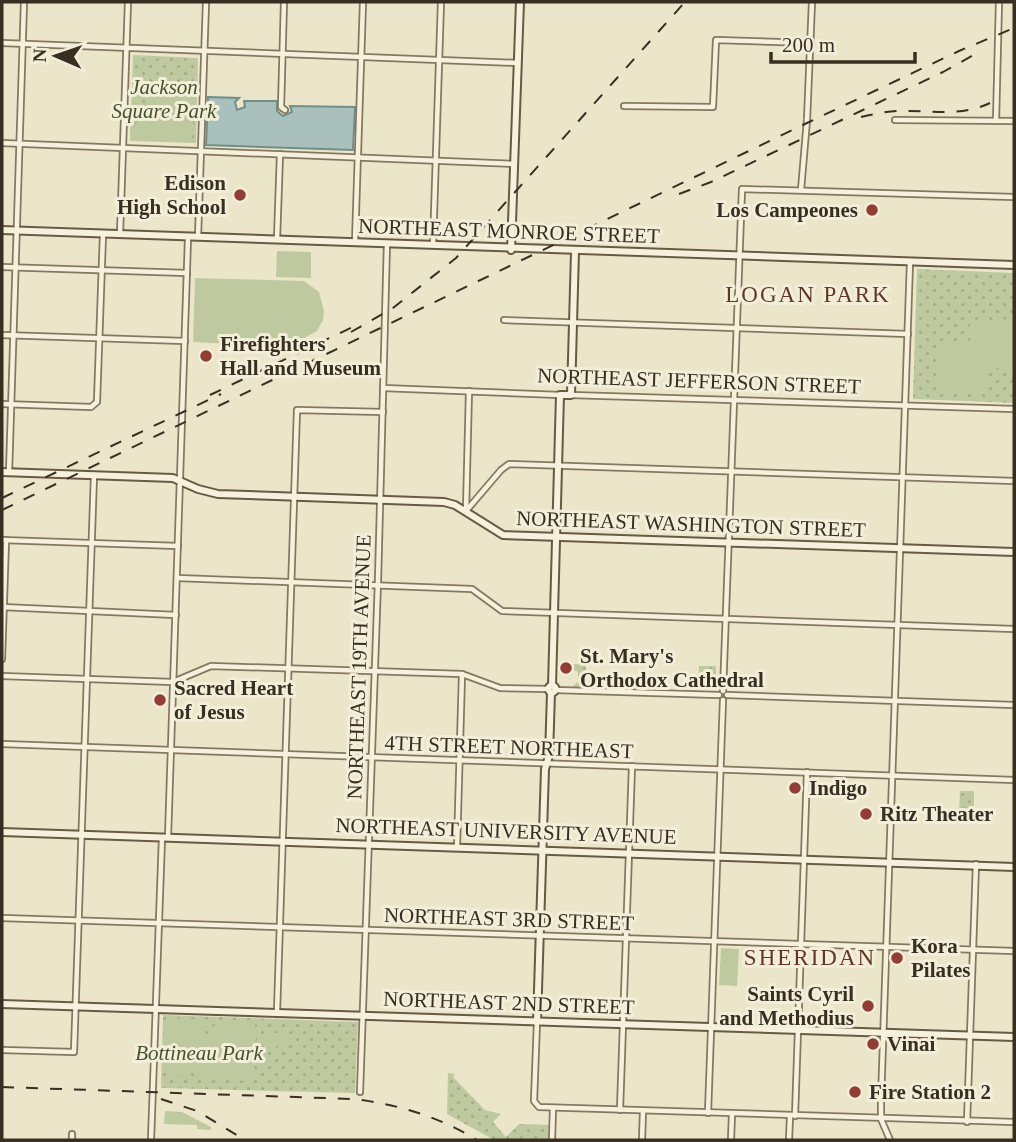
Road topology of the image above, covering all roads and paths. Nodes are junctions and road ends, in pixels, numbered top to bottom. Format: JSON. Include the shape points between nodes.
{"nodes":[{"id":1,"x":24,"y":2,"type":"edge"},
{"id":2,"x":128,"y":2,"type":"edge"},
{"id":3,"x":206,"y":2,"type":"edge"},
{"id":4,"x":284,"y":2,"type":"edge"},
{"id":5,"x":363,"y":2,"type":"edge"},
{"id":6,"x":441,"y":2,"type":"edge"},
{"id":7,"x":520,"y":2,"type":"edge"},
{"id":8,"x":811,"y":2,"type":"edge"},
{"id":9,"x":999,"y":2,"type":"edge"},
{"id":10,"x":2,"y":43,"type":"edge"},
{"id":11,"x":810,"y":43,"type":"junction"},
{"id":12,"x":23,"y":44,"type":"junction"},
{"id":13,"x":126,"y":48,"type":"junction"},
{"id":14,"x":205,"y":51,"type":"junction"},
{"id":15,"x":283,"y":54,"type":"junction"},
{"id":16,"x":362,"y":57,"type":"junction"},
{"id":17,"x":440,"y":60,"type":"junction"},
{"id":18,"x":518,"y":63,"type":"junction"},
{"id":19,"x":624,"y":106,"type":"dead end"},
{"id":20,"x":285,"y":110,"type":"dead end"},
{"id":21,"x":895,"y":120,"type":"dead end"},
{"id":22,"x":996,"y":121,"type":"junction"},
{"id":23,"x":1014,"y":121,"type":"edge"},
{"id":24,"x":2,"y":143,"type":"edge"},
{"id":25,"x":19,"y":144,"type":"junction"},
{"id":26,"x":123,"y":147,"type":"junction"},
{"id":27,"x":201,"y":151,"type":"junction"},
{"id":28,"x":280,"y":154,"type":"junction"},
{"id":29,"x":358,"y":157,"type":"junction"},
{"id":30,"x":437,"y":160,"type":"junction"},
{"id":31,"x":514,"y":164,"type":"junction"},
{"id":32,"x":802,"y":190,"type":"junction"},
{"id":33,"x":1014,"y":198,"type":"edge"},
{"id":34,"x":2,"y":230,"type":"edge"},
{"id":35,"x":18,"y":231,"type":"junction"},
{"id":36,"x":103,"y":234,"type":"junction"},
{"id":37,"x":120,"y":235,"type":"junction"},
{"id":38,"x":188,"y":237,"type":"junction"},
{"id":39,"x":198,"y":238,"type":"junction"},
{"id":40,"x":277,"y":239,"type":"junction"},
{"id":41,"x":355,"y":242,"type":"junction"},
{"id":42,"x":387,"y":243,"type":"junction"},
{"id":43,"x":433,"y":245,"type":"junction"},
{"id":44,"x":511,"y":250,"type":"junction"},
{"id":45,"x":575,"y":252,"type":"junction"},
{"id":46,"x":738,"y":257,"type":"junction"},
{"id":47,"x":910,"y":262,"type":"junction"},
{"id":48,"x":1014,"y":265,"type":"edge"},
{"id":49,"x":2,"y":267,"type":"edge"},
{"id":50,"x":15,"y":268,"type":"junction"},
{"id":51,"x":101,"y":271,"type":"junction"},
{"id":52,"x":187,"y":273,"type":"junction"},
{"id":53,"x":504,"y":320,"type":"dead end"},
{"id":54,"x":573,"y":323,"type":"junction"},
{"id":55,"x":736,"y":328,"type":"junction"},
{"id":56,"x":908,"y":334,"type":"junction"},
{"id":57,"x":2,"y":335,"type":"edge"},
{"id":58,"x":13,"y":336,"type":"junction"},
{"id":59,"x":100,"y":338,"type":"junction"},
{"id":60,"x":185,"y":341,"type":"junction"},
{"id":61,"x":383,"y":388,"type":"junction"},
{"id":62,"x":469,"y":391,"type":"junction"},
{"id":63,"x":560,"y":394,"type":"junction"},
{"id":64,"x":571,"y":395,"type":"junction"},
{"id":65,"x":733,"y":400,"type":"junction"},
{"id":66,"x":2,"y":404,"type":"edge"},
{"id":67,"x":10,"y":404,"type":"junction"},
{"id":68,"x":905,"y":406,"type":"junction"},
{"id":69,"x":1014,"y":409,"type":"edge"},
{"id":70,"x":383,"y":412,"type":"junction"},
{"id":71,"x":559,"y":465,"type":"junction"},
{"id":72,"x":731,"y":471,"type":"junction"},
{"id":73,"x":6,"y":472,"type":"edge"},
{"id":74,"x":94,"y":475,"type":"junction"},
{"id":75,"x":903,"y":477,"type":"junction"},
{"id":76,"x":180,"y":481,"type":"junction"},
{"id":77,"x":1014,"y":481,"type":"edge"},
{"id":78,"x":293,"y":496,"type":"junction"},
{"id":79,"x":380,"y":499,"type":"junction"},
{"id":80,"x":466,"y":511,"type":"junction"},
{"id":81,"x":556,"y":537,"type":"junction"},
{"id":82,"x":4,"y":540,"type":"edge"},
{"id":83,"x":92,"y":543,"type":"junction"},
{"id":84,"x":728,"y":543,"type":"junction"},
{"id":85,"x":178,"y":546,"type":"junction"},
{"id":86,"x":901,"y":549,"type":"junction"},
{"id":87,"x":1014,"y":552,"type":"edge"},
{"id":88,"x":177,"y":578,"type":"junction"},
{"id":89,"x":292,"y":582,"type":"junction"},
{"id":90,"x":378,"y":585,"type":"junction"},
{"id":91,"x":3,"y":607,"type":"edge"},
{"id":92,"x":90,"y":611,"type":"junction"},
{"id":93,"x":554,"y":613,"type":"junction"},
{"id":94,"x":176,"y":615,"type":"junction"},
{"id":95,"x":726,"y":619,"type":"junction"},
{"id":96,"x":898,"y":625,"type":"junction"},
{"id":97,"x":1014,"y":629,"type":"edge"},
{"id":98,"x":2,"y":659,"type":"edge"},
{"id":99,"x":288,"y":669,"type":"junction"},
{"id":100,"x":375,"y":671,"type":"junction"},
{"id":101,"x":463,"y":674,"type":"junction"},
{"id":102,"x":2,"y":676,"type":"edge"},
{"id":103,"x":88,"y":679,"type":"junction"},
{"id":104,"x":173,"y":682,"type":"junction"},
{"id":105,"x":552,"y":689,"type":"junction"},
{"id":106,"x":723,"y":695,"type":"junction"},
{"id":107,"x":895,"y":701,"type":"junction"},
{"id":108,"x":1014,"y":705,"type":"edge"},
{"id":109,"x":2,"y":744,"type":"edge"},
{"id":110,"x":85,"y":748,"type":"junction"},
{"id":111,"x":170,"y":751,"type":"junction"},
{"id":112,"x":286,"y":755,"type":"junction"},
{"id":113,"x":372,"y":758,"type":"junction"},
{"id":114,"x":460,"y":760,"type":"junction"},
{"id":115,"x":547,"y":764,"type":"junction"},
{"id":116,"x":632,"y":766,"type":"junction"},
{"id":117,"x":721,"y":770,"type":"junction"},
{"id":118,"x":807,"y":772,"type":"junction"},
{"id":119,"x":893,"y":775,"type":"junction"},
{"id":120,"x":1014,"y":780,"type":"edge"},
{"id":121,"x":2,"y":832,"type":"edge"},
{"id":122,"x":81,"y":835,"type":"junction"},
{"id":123,"x":165,"y":837,"type":"junction"},
{"id":124,"x":283,"y":841,"type":"junction"},
{"id":125,"x":369,"y":844,"type":"junction"},
{"id":126,"x":457,"y":846,"type":"junction"},
{"id":127,"x":542,"y":850,"type":"junction"},
{"id":128,"x":629,"y":852,"type":"junction"},
{"id":129,"x":718,"y":855,"type":"junction"},
{"id":130,"x":804,"y":858,"type":"junction"},
{"id":131,"x":890,"y":861,"type":"junction"},
{"id":132,"x":976,"y":864,"type":"junction"},
{"id":133,"x":1013,"y":865,"type":"edge"},
{"id":134,"x":2,"y":918,"type":"edge"},
{"id":135,"x":78,"y":920,"type":"junction"},
{"id":136,"x":159,"y":924,"type":"junction"},
{"id":137,"x":280,"y":927,"type":"junction"},
{"id":138,"x":366,"y":930,"type":"junction"},
{"id":139,"x":540,"y":936,"type":"junction"},
{"id":140,"x":626,"y":938,"type":"junction"},
{"id":141,"x":715,"y":941,"type":"junction"},
{"id":142,"x":801,"y":945,"type":"junction"},
{"id":143,"x":887,"y":947,"type":"junction"},
{"id":144,"x":973,"y":950,"type":"junction"},
{"id":145,"x":1014,"y":951,"type":"edge"},
{"id":146,"x":2,"y":1004,"type":"edge"},
{"id":147,"x":75,"y":1007,"type":"junction"},
{"id":148,"x":156,"y":1009,"type":"junction"},
{"id":149,"x":277,"y":1012,"type":"junction"},
{"id":150,"x":363,"y":1016,"type":"junction"},
{"id":151,"x":537,"y":1022,"type":"junction"},
{"id":152,"x":623,"y":1025,"type":"junction"},
{"id":153,"x":711,"y":1027,"type":"junction"},
{"id":154,"x":797,"y":1031,"type":"junction"},
{"id":155,"x":884,"y":1033,"type":"junction"},
{"id":156,"x":970,"y":1036,"type":"junction"},
{"id":157,"x":1014,"y":1037,"type":"edge"},
{"id":158,"x":2,"y":1050,"type":"edge"},
{"id":159,"x":360,"y":1092,"type":"dead end"},
{"id":160,"x":553,"y":1108,"type":"junction"},
{"id":161,"x":620,"y":1110,"type":"junction"},
{"id":162,"x":643,"y":1111,"type":"junction"},
{"id":163,"x":708,"y":1113,"type":"junction"},
{"id":164,"x":732,"y":1115,"type":"junction"},
{"id":165,"x":793,"y":1116,"type":"junction"},
{"id":166,"x":881,"y":1119,"type":"junction"},
{"id":167,"x":967,"y":1122,"type":"junction"},
{"id":168,"x":1014,"y":1122,"type":"edge"},
{"id":169,"x":72,"y":1134,"type":"dead end"},
{"id":170,"x":72,"y":1140,"type":"edge"},
{"id":171,"x":152,"y":1140,"type":"edge"},
{"id":172,"x":552,"y":1140,"type":"edge"},
{"id":173,"x":642,"y":1140,"type":"edge"},
{"id":174,"x":731,"y":1140,"type":"edge"},
{"id":175,"x":789,"y":1140,"type":"edge"},
{"id":176,"x":890,"y":1140,"type":"edge"}],
"edges":[{"from":1,"to":12,"type":"street"},
{"from":2,"to":13,"type":"street"},
{"from":3,"to":14,"type":"street"},
{"from":4,"to":15,"type":"street"},
{"from":5,"to":16,"type":"street"},
{"from":6,"to":17,"type":"street"},
{"from":7,"to":18,"type":"street"},
{"from":8,"to":11,"type":"street"},
{"from":9,"to":22,"type":"street"},
{"from":10,"to":12,"type":"street"},
{"from":11,"to":19,"type":"street","via":[[716,40],[713,107]]},
{"from":11,"to":32,"type":"street"},
{"from":12,"to":13,"type":"street"},
{"from":12,"to":25,"type":"street"},
{"from":13,"to":14,"type":"street"},
{"from":13,"to":26,"type":"street"},
{"from":14,"to":15,"type":"street"},
{"from":14,"to":27,"type":"street"},
{"from":15,"to":16,"type":"street"},
{"from":15,"to":20,"type":"street","via":[[281,107]]},
{"from":16,"to":17,"type":"street"},
{"from":16,"to":29,"type":"street"},
{"from":17,"to":18,"type":"street"},
{"from":17,"to":30,"type":"street"},
{"from":18,"to":31,"type":"street"},
{"from":21,"to":22,"type":"street"},
{"from":22,"to":23,"type":"street"},
{"from":24,"to":25,"type":"street"},
{"from":25,"to":26,"type":"street"},
{"from":25,"to":35,"type":"street"},
{"from":26,"to":27,"type":"street"},
{"from":26,"to":37,"type":"street"},
{"from":27,"to":28,"type":"street"},
{"from":27,"to":39,"type":"street"},
{"from":28,"to":29,"type":"street"},
{"from":28,"to":40,"type":"street"},
{"from":29,"to":30,"type":"street"},
{"from":29,"to":41,"type":"street"},
{"from":30,"to":31,"type":"street"},
{"from":30,"to":43,"type":"street"},
{"from":31,"to":44,"type":"street"},
{"from":32,"to":33,"type":"street"},
{"from":32,"to":46,"type":"street","via":[[742,189]]},
{"from":34,"to":35,"type":"street","name":"NORTHEAST MONROE STREET"},
{"from":35,"to":36,"type":"street","name":"NORTHEAST MONROE STREET"},
{"from":35,"to":50,"type":"street"},
{"from":36,"to":37,"type":"street","name":"NORTHEAST MONROE STREET"},
{"from":36,"to":51,"type":"street"},
{"from":37,"to":38,"type":"street","name":"NORTHEAST MONROE STREET"},
{"from":38,"to":39,"type":"street","name":"NORTHEAST MONROE STREET"},
{"from":38,"to":52,"type":"street"},
{"from":39,"to":40,"type":"street","name":"NORTHEAST MONROE STREET"},
{"from":40,"to":41,"type":"street","name":"NORTHEAST MONROE STREET"},
{"from":41,"to":42,"type":"street","name":"NORTHEAST MONROE STREET"},
{"from":42,"to":43,"type":"street","name":"NORTHEAST MONROE STREET"},
{"from":42,"to":61,"type":"street","name":"NORTHEAST 19TH AVENUE"},
{"from":43,"to":44,"type":"street","name":"NORTHEAST MONROE STREET"},
{"from":44,"to":45,"type":"street","name":"NORTHEAST MONROE STREET"},
{"from":45,"to":46,"type":"street","name":"NORTHEAST MONROE STREET"},
{"from":45,"to":54,"type":"street"},
{"from":46,"to":47,"type":"street","name":"NORTHEAST MONROE STREET"},
{"from":46,"to":55,"type":"street"},
{"from":47,"to":48,"type":"street","name":"NORTHEAST MONROE STREET"},
{"from":47,"to":56,"type":"street"},
{"from":49,"to":50,"type":"street"},
{"from":50,"to":51,"type":"street"},
{"from":50,"to":58,"type":"street"},
{"from":51,"to":52,"type":"street"},
{"from":51,"to":59,"type":"street"},
{"from":52,"to":60,"type":"street"},
{"from":53,"to":54,"type":"street"},
{"from":54,"to":55,"type":"street"},
{"from":54,"to":64,"type":"street"},
{"from":55,"to":56,"type":"street"},
{"from":55,"to":65,"type":"street"},
{"from":56,"to":68,"type":"street"},
{"from":57,"to":58,"type":"street"},
{"from":58,"to":59,"type":"street"},
{"from":58,"to":67,"type":"street"},
{"from":59,"to":60,"type":"street"},
{"from":59,"to":67,"type":"street","via":[[96,404]]},
{"from":60,"to":76,"type":"street"},
{"from":61,"to":62,"type":"street","name":"NORTHEAST JEFFERSON STREET"},
{"from":61,"to":70,"type":"street","name":"NORTHEAST 19TH AVENUE"},
{"from":62,"to":63,"type":"street","name":"NORTHEAST JEFFERSON STREET"},
{"from":62,"to":80,"type":"street"},
{"from":63,"to":64,"type":"street","name":"NORTHEAST JEFFERSON STREET"},
{"from":63,"to":71,"type":"street"},
{"from":64,"to":65,"type":"street","name":"NORTHEAST JEFFERSON STREET"},
{"from":65,"to":68,"type":"street","name":"NORTHEAST JEFFERSON STREET"},
{"from":65,"to":72,"type":"street"},
{"from":66,"to":67,"type":"street"},
{"from":67,"to":73,"type":"street"},
{"from":68,"to":69,"type":"street","name":"NORTHEAST JEFFERSON STREET"},
{"from":68,"to":75,"type":"street"},
{"from":70,"to":78,"type":"street","via":[[297,410]]},
{"from":70,"to":79,"type":"street","name":"NORTHEAST 19TH AVENUE"},
{"from":71,"to":72,"type":"street"},
{"from":71,"to":80,"type":"street","via":[[509,464]]},
{"from":71,"to":81,"type":"street"},
{"from":72,"to":75,"type":"street"},
{"from":72,"to":84,"type":"street"},
{"from":73,"to":74,"type":"street","name":"NORTHEAST WASHINGTON STREET"},
{"from":74,"to":76,"type":"street","name":"NORTHEAST WASHINGTON STREET"},
{"from":74,"to":83,"type":"street"},
{"from":75,"to":77,"type":"street"},
{"from":75,"to":86,"type":"street"},
{"from":76,"to":78,"type":"street","name":"NORTHEAST WASHINGTON STREET","via":[[218,494]]},
{"from":76,"to":85,"type":"street"},
{"from":78,"to":79,"type":"street","name":"NORTHEAST WASHINGTON STREET"},
{"from":78,"to":89,"type":"street"},
{"from":79,"to":80,"type":"street","name":"NORTHEAST WASHINGTON STREET","via":[[444,502]]},
{"from":79,"to":90,"type":"street","name":"NORTHEAST 19TH AVENUE"},
{"from":80,"to":81,"type":"street","name":"NORTHEAST WASHINGTON STREET","via":[[503,535]]},
{"from":81,"to":84,"type":"street","name":"NORTHEAST WASHINGTON STREET"},
{"from":81,"to":93,"type":"street"},
{"from":82,"to":83,"type":"street"},
{"from":82,"to":91,"type":"street"},
{"from":83,"to":85,"type":"street"},
{"from":83,"to":92,"type":"street"},
{"from":84,"to":86,"type":"street","name":"NORTHEAST WASHINGTON STREET"},
{"from":84,"to":95,"type":"street"},
{"from":85,"to":88,"type":"street"},
{"from":86,"to":87,"type":"street","name":"NORTHEAST WASHINGTON STREET"},
{"from":86,"to":96,"type":"street"},
{"from":88,"to":89,"type":"street"},
{"from":88,"to":94,"type":"street"},
{"from":89,"to":90,"type":"street"},
{"from":89,"to":99,"type":"street"},
{"from":90,"to":93,"type":"street","via":[[472,589],[502,611]]},
{"from":90,"to":100,"type":"street","name":"NORTHEAST 19TH AVENUE"},
{"from":91,"to":92,"type":"street"},
{"from":91,"to":98,"type":"street"},
{"from":92,"to":94,"type":"street"},
{"from":92,"to":103,"type":"street"},
{"from":93,"to":95,"type":"street"},
{"from":93,"to":105,"type":"street"},
{"from":94,"to":104,"type":"street"},
{"from":95,"to":96,"type":"street"},
{"from":95,"to":106,"type":"street"},
{"from":96,"to":97,"type":"street"},
{"from":96,"to":107,"type":"street"},
{"from":99,"to":100,"type":"street"},
{"from":99,"to":104,"type":"street","via":[[208,667]]},
{"from":99,"to":112,"type":"street"},
{"from":100,"to":101,"type":"street"},
{"from":100,"to":113,"type":"street","name":"NORTHEAST 19TH AVENUE"},
{"from":101,"to":105,"type":"street","via":[[500,688]]},
{"from":101,"to":114,"type":"street"},
{"from":102,"to":103,"type":"street"},
{"from":103,"to":104,"type":"street"},
{"from":103,"to":110,"type":"street"},
{"from":104,"to":111,"type":"street"},
{"from":105,"to":106,"type":"street"},
{"from":105,"to":115,"type":"street"},
{"from":106,"to":107,"type":"street"},
{"from":106,"to":117,"type":"street"},
{"from":107,"to":108,"type":"street"},
{"from":107,"to":119,"type":"street"},
{"from":109,"to":110,"type":"street","name":"4TH STREET NORTHEAST"},
{"from":110,"to":111,"type":"street","name":"4TH STREET NORTHEAST"},
{"from":110,"to":122,"type":"street"},
{"from":111,"to":112,"type":"street","name":"4TH STREET NORTHEAST"},
{"from":111,"to":123,"type":"street"},
{"from":112,"to":113,"type":"street","name":"4TH STREET NORTHEAST"},
{"from":112,"to":124,"type":"street"},
{"from":113,"to":114,"type":"street","name":"4TH STREET NORTHEAST"},
{"from":113,"to":125,"type":"street","name":"NORTHEAST 19TH AVENUE"},
{"from":114,"to":115,"type":"street","name":"4TH STREET NORTHEAST"},
{"from":114,"to":126,"type":"street"},
{"from":115,"to":116,"type":"street","name":"4TH STREET NORTHEAST"},
{"from":115,"to":127,"type":"street"},
{"from":116,"to":117,"type":"street","name":"4TH STREET NORTHEAST"},
{"from":116,"to":128,"type":"street"},
{"from":117,"to":118,"type":"street","name":"4TH STREET NORTHEAST"},
{"from":117,"to":129,"type":"street"},
{"from":118,"to":119,"type":"street","name":"4TH STREET NORTHEAST"},
{"from":118,"to":130,"type":"street"},
{"from":119,"to":120,"type":"street","name":"4TH STREET NORTHEAST"},
{"from":119,"to":131,"type":"street"},
{"from":121,"to":122,"type":"street","name":"NORTHEAST UNIVERSITY AVENUE"},
{"from":122,"to":123,"type":"street","name":"NORTHEAST UNIVERSITY AVENUE"},
{"from":122,"to":135,"type":"street"},
{"from":123,"to":124,"type":"street","name":"NORTHEAST UNIVERSITY AVENUE"},
{"from":123,"to":136,"type":"street"},
{"from":124,"to":125,"type":"street","name":"NORTHEAST UNIVERSITY AVENUE"},
{"from":124,"to":137,"type":"street"},
{"from":125,"to":126,"type":"street","name":"NORTHEAST UNIVERSITY AVENUE"},
{"from":125,"to":138,"type":"street","name":"NORTHEAST 19TH AVENUE"},
{"from":126,"to":127,"type":"street","name":"NORTHEAST UNIVERSITY AVENUE"},
{"from":127,"to":128,"type":"street","name":"NORTHEAST UNIVERSITY AVENUE"},
{"from":127,"to":139,"type":"street"},
{"from":128,"to":129,"type":"street","name":"NORTHEAST UNIVERSITY AVENUE"},
{"from":128,"to":140,"type":"street"},
{"from":129,"to":130,"type":"street","name":"NORTHEAST UNIVERSITY AVENUE"},
{"from":129,"to":141,"type":"street"},
{"from":130,"to":131,"type":"street","name":"NORTHEAST UNIVERSITY AVENUE"},
{"from":130,"to":142,"type":"street"},
{"from":131,"to":132,"type":"street","name":"NORTHEAST UNIVERSITY AVENUE"},
{"from":131,"to":143,"type":"street"},
{"from":132,"to":133,"type":"street","name":"NORTHEAST UNIVERSITY AVENUE"},
{"from":132,"to":144,"type":"street"},
{"from":134,"to":135,"type":"street","name":"NORTHEAST 3RD STREET"},
{"from":135,"to":136,"type":"street","name":"NORTHEAST 3RD STREET"},
{"from":135,"to":147,"type":"street"},
{"from":136,"to":137,"type":"street","name":"NORTHEAST 3RD STREET"},
{"from":136,"to":148,"type":"street"},
{"from":137,"to":138,"type":"street","name":"NORTHEAST 3RD STREET"},
{"from":137,"to":149,"type":"street"},
{"from":138,"to":139,"type":"street","name":"NORTHEAST 3RD STREET"},
{"from":138,"to":150,"type":"street","name":"NORTHEAST 19TH AVENUE"},
{"from":139,"to":140,"type":"street","name":"NORTHEAST 3RD STREET"},
{"from":139,"to":151,"type":"street"},
{"from":140,"to":141,"type":"street","name":"NORTHEAST 3RD STREET"},
{"from":140,"to":152,"type":"street"},
{"from":141,"to":142,"type":"street","name":"NORTHEAST 3RD STREET"},
{"from":141,"to":153,"type":"street"},
{"from":142,"to":143,"type":"street","name":"NORTHEAST 3RD STREET"},
{"from":142,"to":154,"type":"street"},
{"from":143,"to":144,"type":"street","name":"NORTHEAST 3RD STREET"},
{"from":143,"to":155,"type":"street"},
{"from":144,"to":145,"type":"street","name":"NORTHEAST 3RD STREET"},
{"from":144,"to":156,"type":"street"},
{"from":146,"to":147,"type":"street","name":"NORTHEAST 2ND STREET"},
{"from":147,"to":148,"type":"street","name":"NORTHEAST 2ND STREET"},
{"from":147,"to":158,"type":"street","via":[[74,1052]]},
{"from":148,"to":149,"type":"street","name":"NORTHEAST 2ND STREET"},
{"from":148,"to":171,"type":"street"},
{"from":149,"to":150,"type":"street","name":"NORTHEAST 2ND STREET"},
{"from":150,"to":151,"type":"street","name":"NORTHEAST 2ND STREET"},
{"from":150,"to":159,"type":"street","name":"NORTHEAST 19TH AVENUE"},
{"from":151,"to":152,"type":"street","name":"NORTHEAST 2ND STREET"},
{"from":151,"to":160,"type":"street","via":[[534,1101]]},
{"from":152,"to":153,"type":"street","name":"NORTHEAST 2ND STREET"},
{"from":152,"to":161,"type":"street"},
{"from":153,"to":154,"type":"street","name":"NORTHEAST 2ND STREET"},
{"from":153,"to":163,"type":"street"},
{"from":154,"to":155,"type":"street","name":"NORTHEAST 2ND STREET"},
{"from":154,"to":165,"type":"street"},
{"from":155,"to":156,"type":"street","name":"NORTHEAST 2ND STREET"},
{"from":155,"to":166,"type":"street"},
{"from":156,"to":157,"type":"street","name":"NORTHEAST 2ND STREET"},
{"from":156,"to":167,"type":"street"},
{"from":160,"to":161,"type":"street"},
{"from":160,"to":172,"type":"street"},
{"from":161,"to":162,"type":"street"},
{"from":162,"to":163,"type":"street"},
{"from":162,"to":173,"type":"street"},
{"from":163,"to":164,"type":"street"},
{"from":164,"to":165,"type":"street"},
{"from":164,"to":174,"type":"street"},
{"from":165,"to":166,"type":"street"},
{"from":165,"to":175,"type":"street"},
{"from":166,"to":167,"type":"street"},
{"from":166,"to":176,"type":"street"},
{"from":167,"to":168,"type":"street"},
{"from":169,"to":170,"type":"street"}]}
